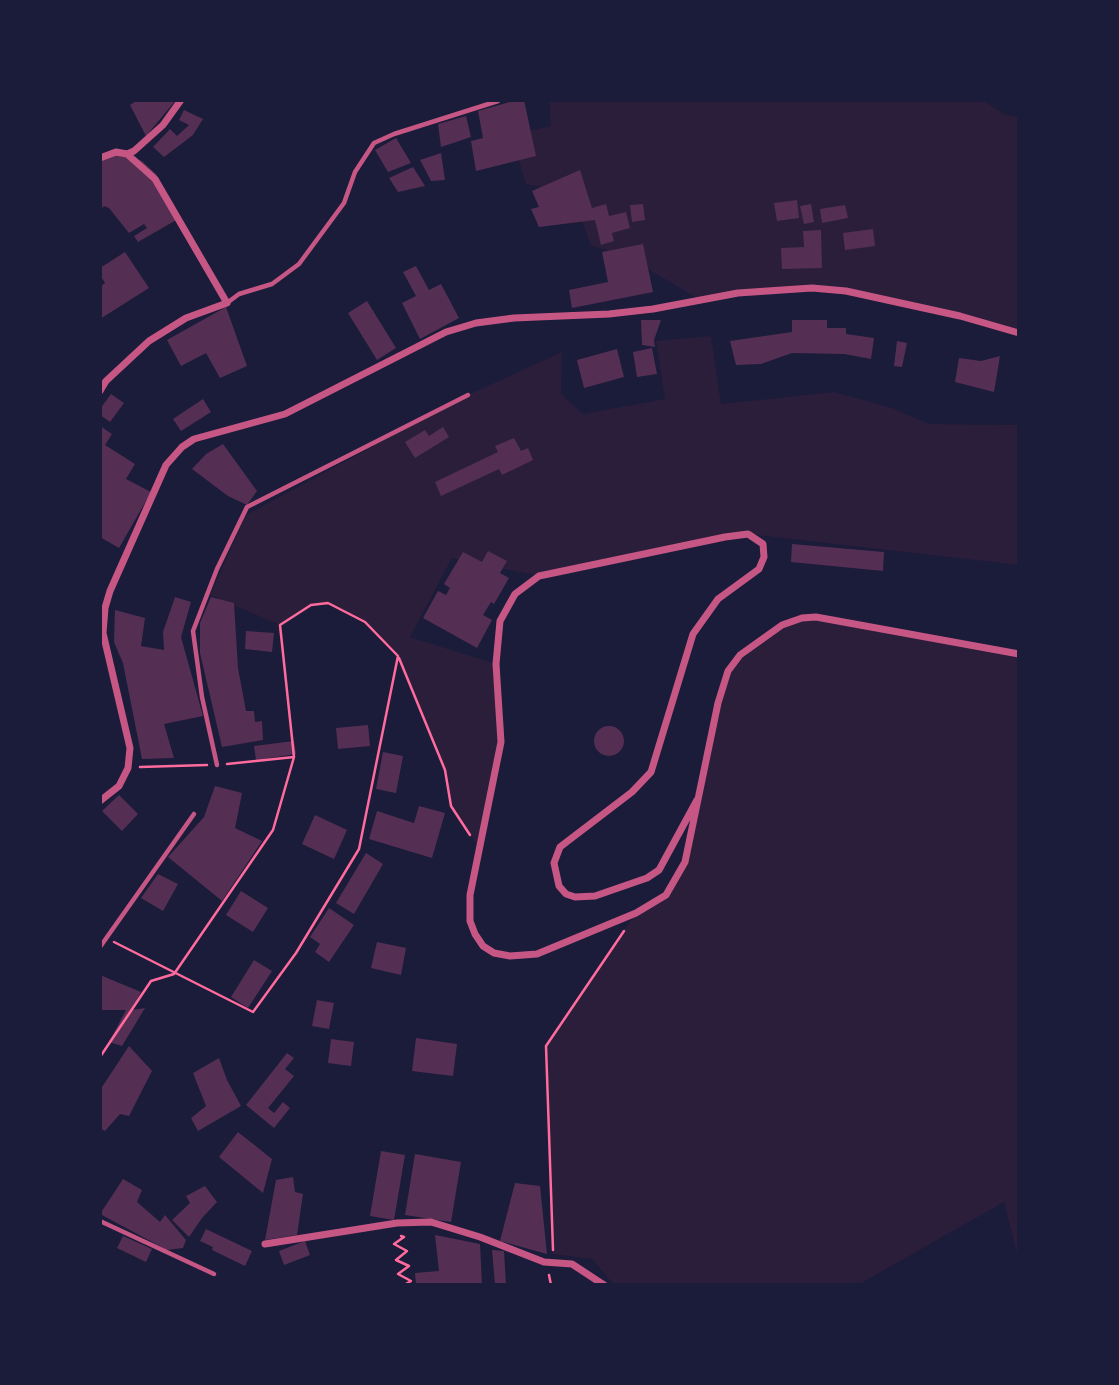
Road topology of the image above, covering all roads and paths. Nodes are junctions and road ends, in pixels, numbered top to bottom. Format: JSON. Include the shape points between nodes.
{"nodes":[{"id":1,"x":181,"y":100,"type":"edge"},
{"id":2,"x":498,"y":101,"type":"edge"},
{"id":3,"x":127,"y":154,"type":"junction"},
{"id":4,"x":100,"y":158,"type":"edge"},
{"id":5,"x":227,"y":303,"type":"junction"},
{"id":6,"x":1019,"y":333,"type":"edge"},
{"id":7,"x":100,"y":391,"type":"edge"},
{"id":8,"x":468,"y":395,"type":"dead end"},
{"id":9,"x":1019,"y":654,"type":"edge"},
{"id":10,"x":398,"y":656,"type":"junction"},
{"id":11,"x":294,"y":757,"type":"junction"},
{"id":12,"x":217,"y":765,"type":"junction"},
{"id":13,"x":128,"y":768,"type":"junction"},
{"id":14,"x":697,"y":800,"type":"junction"},
{"id":15,"x":100,"y":801,"type":"edge"},
{"id":16,"x":194,"y":814,"type":"dead end"},
{"id":17,"x":480,"y":849,"type":"junction"},
{"id":18,"x":636,"y":913,"type":"junction"},
{"id":19,"x":105,"y":937,"type":"junction"},
{"id":20,"x":100,"y":947,"type":"edge"},
{"id":21,"x":174,"y":974,"type":"junction"},
{"id":22,"x":100,"y":1057,"type":"edge"},
{"id":23,"x":100,"y":1221,"type":"edge"},
{"id":24,"x":397,"y":1234,"type":"dead end"},
{"id":25,"x":265,"y":1244,"type":"dead end"},
{"id":26,"x":553,"y":1254,"type":"dead end"},
{"id":27,"x":546,"y":1266,"type":"junction"},
{"id":28,"x":214,"y":1274,"type":"dead end"},
{"id":29,"x":404,"y":1285,"type":"edge"},
{"id":30,"x":551,"y":1285,"type":"edge"},
{"id":31,"x":604,"y":1285,"type":"edge"}],
"edges":[{"from":1,"to":3,"type":"street","via":[[163,125]]},
{"from":2,"to":5,"type":"lane","via":[[374,143],[355,172],[344,203],[299,264],[272,284],[239,294]]},
{"from":3,"to":4,"type":"street","via":[[116,152]]},
{"from":3,"to":5,"type":"street","via":[[155,179]]},
{"from":5,"to":7,"type":"street","via":[[186,318],[149,341]]},
{"from":6,"to":13,"type":"street","via":[[846,291],[812,288],[738,293],[609,314],[514,318],[446,332],[285,414],[194,439],[166,465],[103,616],[105,645],[130,748]]},
{"from":8,"to":12,"type":"lane","via":[[247,508],[193,631]]},
{"from":9,"to":14,"type":"street","via":[[816,617],[782,625],[740,655],[728,671]]},
{"from":10,"to":11,"type":"path","via":[[365,622],[328,603],[311,606],[280,625]]},
{"from":10,"to":17,"type":"path","via":[[445,770],[451,806]]},
{"from":10,"to":21,"type":"path","via":[[359,849],[296,953],[253,1012]]},
{"from":11,"to":12,"type":"path"},
{"from":11,"to":21,"type":"path","via":[[273,830]]},
{"from":12,"to":13,"type":"path"},
{"from":13,"to":15,"type":"street","via":[[119,786]]},
{"from":14,"to":17,"type":"street","via":[[659,870],[647,878],[575,897],[559,886],[554,863],[560,847],[651,772],[693,634],[718,599],[760,569],[763,544],[748,534],[539,576],[515,594],[500,621],[496,664],[501,742]]},
{"from":14,"to":18,"type":"street","via":[[685,862],[666,895]]},
{"from":16,"to":19,"type":"lane"},
{"from":17,"to":18,"type":"street","via":[[470,895],[470,921],[483,946],[494,953],[537,954]]},
{"from":18,"to":26,"type":"path","via":[[546,1046]]},
{"from":19,"to":20,"type":"lane"},
{"from":19,"to":21,"type":"path"},
{"from":21,"to":22,"type":"path","via":[[151,981]]},
{"from":23,"to":28,"type":"lane"},
{"from":24,"to":29,"type":"path","via":[[404,1237],[394,1244],[407,1251],[396,1260],[409,1266],[397,1274],[411,1280]]},
{"from":25,"to":27,"type":"street","via":[[430,1222],[480,1237]]},
{"from":27,"to":30,"type":"path"},
{"from":27,"to":31,"type":"street","via":[[572,1264]]}]}
